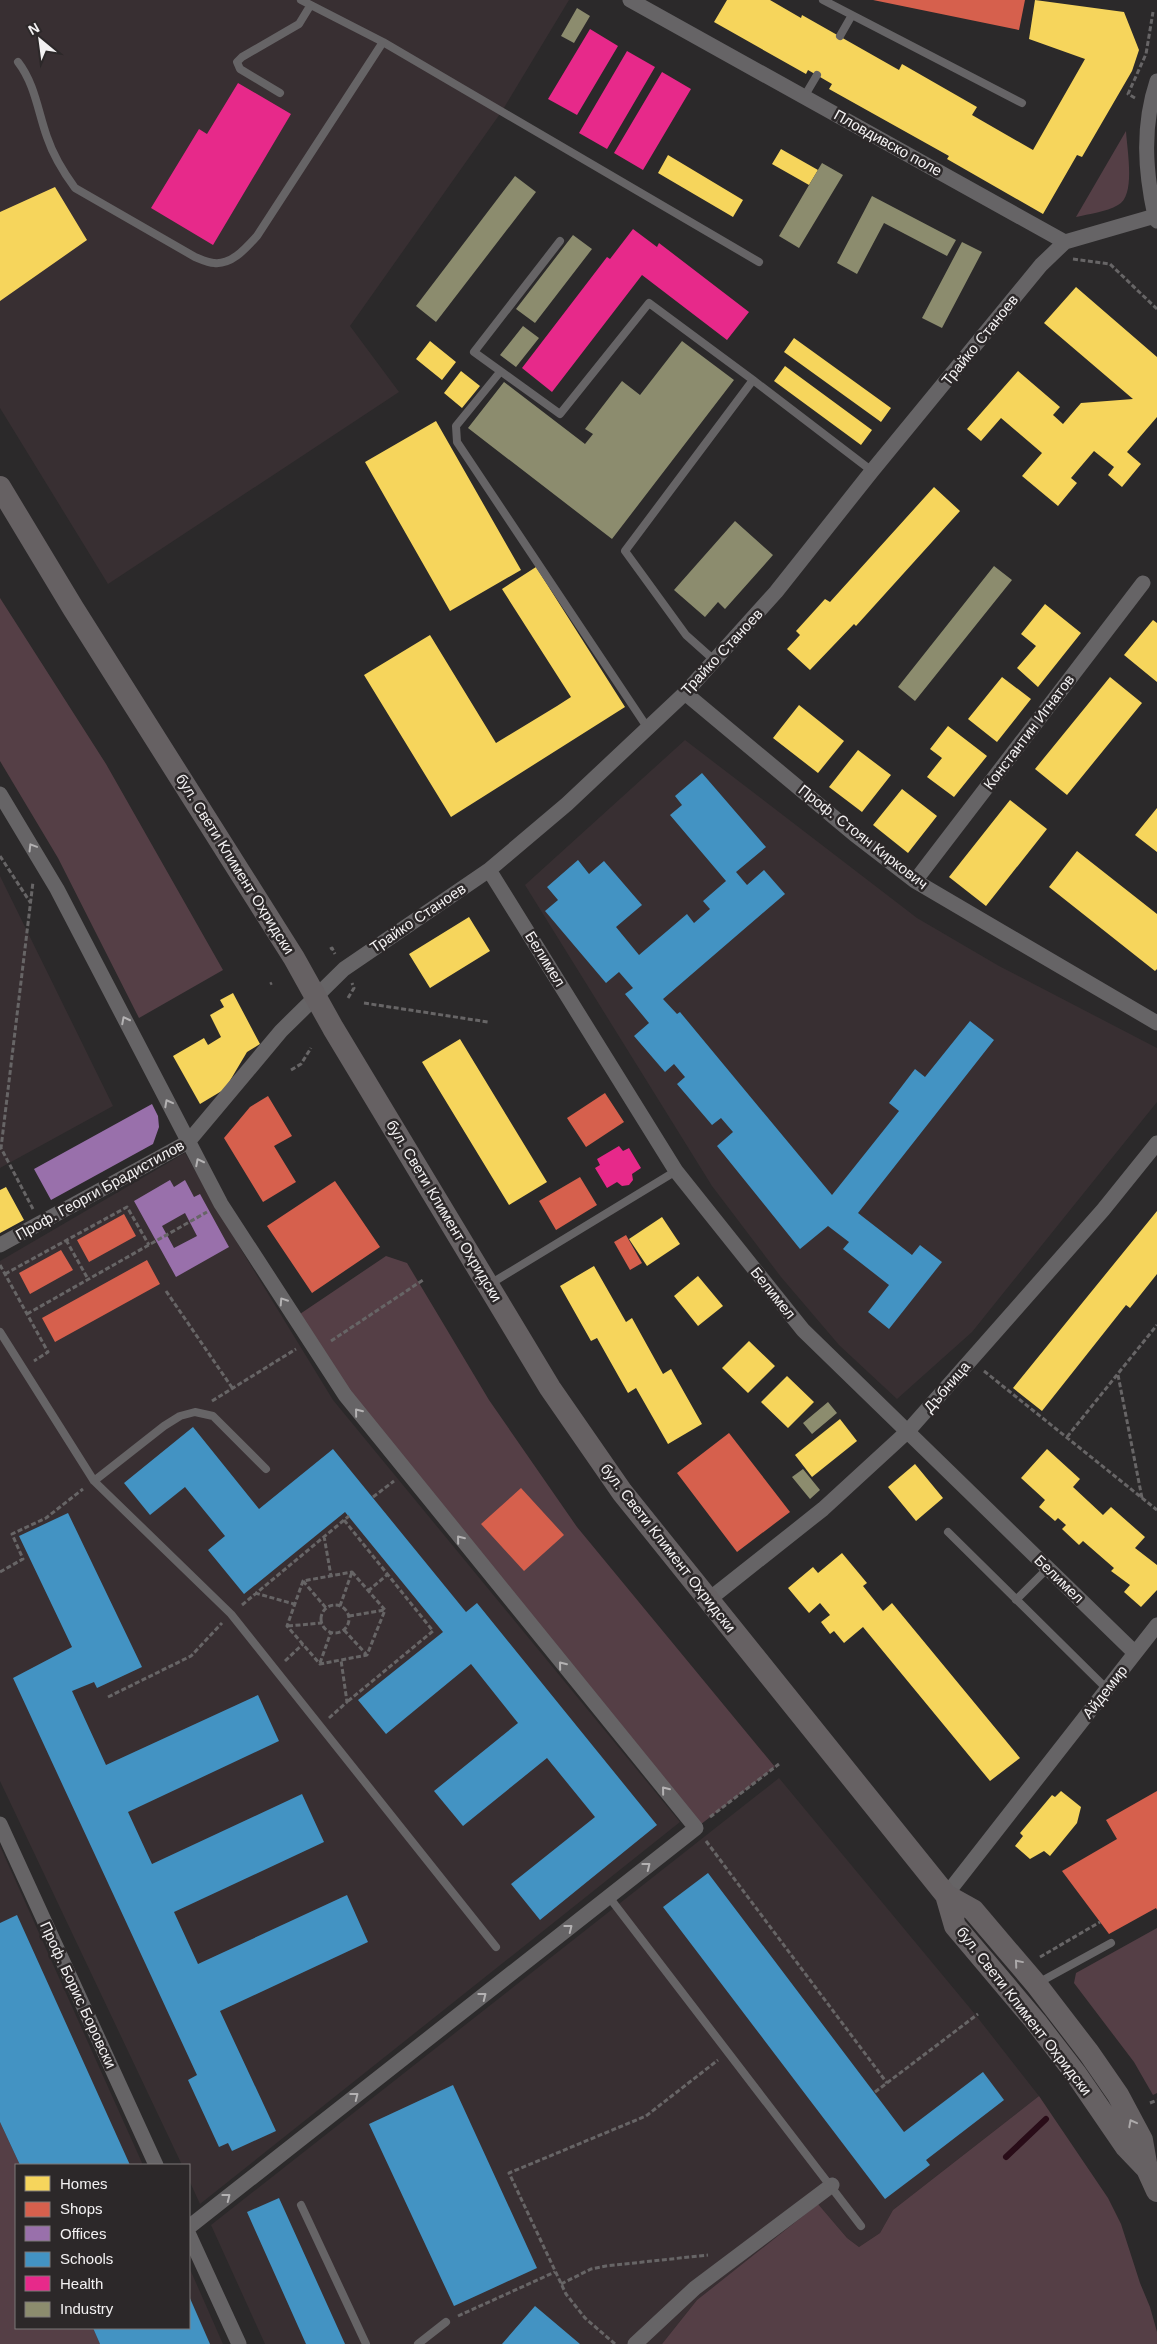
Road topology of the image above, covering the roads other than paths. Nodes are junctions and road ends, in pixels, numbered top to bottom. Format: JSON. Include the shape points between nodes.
{"nodes":[{"id":1,"x":301,"y":0,"type":"edge"},
{"id":2,"x":630,"y":0,"type":"edge"},
{"id":3,"x":823,"y":0,"type":"edge"},
{"id":4,"x":310,"y":6,"type":"junction"},
{"id":5,"x":852,"y":15,"type":"junction"},
{"id":6,"x":840,"y":36,"type":"dead end"},
{"id":7,"x":383,"y":42,"type":"junction"},
{"id":8,"x":18,"y":62,"type":"dead end"},
{"id":9,"x":817,"y":75,"type":"dead end"},
{"id":10,"x":1157,"y":82,"type":"edge"},
{"id":11,"x":280,"y":93,"type":"dead end"},
{"id":12,"x":804,"y":97,"type":"junction"},
{"id":13,"x":1022,"y":103,"type":"dead end"},
{"id":14,"x":1156,"y":219,"type":"edge"},
{"id":15,"x":560,"y":241,"type":"dead end"},
{"id":16,"x":1065,"y":242,"type":"junction"},
{"id":17,"x":759,"y":262,"type":"dead end"},
{"id":18,"x":500,"y":372,"type":"junction"},
{"id":19,"x":754,"y":380,"type":"junction"},
{"id":20,"x":872,"y":471,"type":"junction"},
{"id":21,"x":0,"y":487,"type":"edge"},
{"id":22,"x":1143,"y":583,"type":"dead end"},
{"id":23,"x":714,"y":660,"type":"junction"},
{"id":24,"x":685,"y":693,"type":"junction"},
{"id":25,"x":647,"y":727,"type":"junction"},
{"id":26,"x":0,"y":794,"type":"edge"},
{"id":27,"x":490,"y":870,"type":"junction"},
{"id":28,"x":916,"y":881,"type":"junction"},
{"id":29,"x":316,"y":996,"type":"junction"},
{"id":30,"x":1157,"y":1023,"type":"edge"},
{"id":31,"x":188,"y":1142,"type":"junction"},
{"id":32,"x":1157,"y":1143,"type":"edge"},
{"id":33,"x":676,"y":1170,"type":"junction"},
{"id":34,"x":0,"y":1245,"type":"edge"},
{"id":35,"x":488,"y":1285,"type":"junction"},
{"id":36,"x":0,"y":1332,"type":"edge"},
{"id":37,"x":908,"y":1431,"type":"junction"},
{"id":38,"x":266,"y":1469,"type":"dead end"},
{"id":39,"x":94,"y":1480,"type":"junction"},
{"id":40,"x":948,"y":1532,"type":"dead end"},
{"id":41,"x":1048,"y":1568,"type":"junction"},
{"id":42,"x":1016,"y":1600,"type":"junction"},
{"id":43,"x":707,"y":1601,"type":"junction"},
{"id":44,"x":1157,"y":1625,"type":"edge"},
{"id":45,"x":1135,"y":1653,"type":"junction"},
{"id":46,"x":1107,"y":1689,"type":"junction"},
{"id":47,"x":0,"y":1824,"type":"edge"},
{"id":48,"x":946,"y":1895,"type":"junction"},
{"id":49,"x":609,"y":1897,"type":"junction"},
{"id":50,"x":1111,"y":1943,"type":"dead end"},
{"id":51,"x":496,"y":1947,"type":"dead end"},
{"id":52,"x":1036,"y":1984,"type":"junction"},
{"id":53,"x":156,"y":2164,"type":"edge"},
{"id":54,"x":1147,"y":2169,"type":"junction"},
{"id":55,"x":832,"y":2185,"type":"junction"},
{"id":56,"x":1157,"y":2191,"type":"edge"},
{"id":57,"x":301,"y":2205,"type":"dead end"},
{"id":58,"x":190,"y":2226,"type":"edge"},
{"id":59,"x":861,"y":2226,"type":"dead end"},
{"id":60,"x":190,"y":2237,"type":"edge"},
{"id":61,"x":446,"y":2322,"type":"road end"},
{"id":62,"x":239,"y":2344,"type":"edge"},
{"id":63,"x":366,"y":2344,"type":"edge"},
{"id":64,"x":418,"y":2344,"type":"edge"},
{"id":65,"x":635,"y":2344,"type":"edge"}],
"edges":[{"from":1,"to":4,"type":"lane"},
{"from":2,"to":12,"type":"street","name":"Пловдивско поле"},
{"from":3,"to":5,"type":"lane"},
{"from":4,"to":7,"type":"lane"},
{"from":4,"to":11,"type":"lane","via":[[299,24],[237,62],[240,69]]},
{"from":5,"to":6,"type":"lane"},
{"from":5,"to":13,"type":"lane"},
{"from":7,"to":8,"type":"lane","via":[[257,236],[240,254],[214,264],[195,257],[76,188],[47,138],[38,104]]},
{"from":7,"to":17,"type":"lane"},
{"from":9,"to":12,"type":"lane"},
{"from":10,"to":14,"type":"street","via":[[1147,119],[1149,188]]},
{"from":12,"to":16,"type":"street","name":"Пловдивско поле"},
{"from":14,"to":16,"type":"street"},
{"from":15,"to":18,"type":"lane","via":[[474,352]]},
{"from":16,"to":20,"type":"street","name":"Трайко Станоев","via":[[1041,265]]},
{"from":18,"to":19,"type":"lane","via":[[560,414],[649,303]]},
{"from":18,"to":25,"type":"lane","via":[[456,426],[457,442]]},
{"from":19,"to":20,"type":"lane"},
{"from":19,"to":23,"type":"lane","via":[[625,551],[686,635]]},
{"from":20,"to":23,"type":"street","name":"Трайко Станоев","via":[[776,592]]},
{"from":21,"to":29,"type":"main road","name":"бул. Свети Климент Охридски"},
{"from":22,"to":28,"type":"street","name":"Константин Игнатов"},
{"from":23,"to":24,"type":"street","name":"Трайко Станоев"},
{"from":24,"to":25,"type":"street","name":"Трайко Станоев"},
{"from":24,"to":28,"type":"street","name":"Проф. Стоян Киркович","via":[[854,834]]},
{"from":25,"to":27,"type":"street","name":"Трайко Станоев","via":[[567,804]]},
{"from":31,"to":26,"type":"street","one_way":true,"via":[[57,889]]},
{"from":27,"to":29,"type":"street","name":"Трайко Станоев","via":[[344,968]]},
{"from":27,"to":33,"type":"street","name":"Белимел"},
{"from":28,"to":30,"type":"street","name":"Проф. Стоян Киркович"},
{"from":29,"to":31,"type":"street","name":"Проф. Георги Брадистилов","via":[[281,1031]]},
{"from":29,"to":35,"type":"main road","name":"бул. Свети Климент Охридски"},
{"from":31,"to":34,"type":"street","name":"Проф. Георги Брадистилов"},
{"from":49,"to":31,"type":"street","one_way":true,"via":[[696,1828],[345,1395],[221,1204]]},
{"from":32,"to":37,"type":"street","name":"Дъбница","via":[[1103,1210]]},
{"from":33,"to":35,"type":"lane"},
{"from":33,"to":37,"type":"street","name":"Белимел","via":[[803,1330]]},
{"from":35,"to":43,"type":"main road","name":"бул. Свети Климент Охридски","via":[[550,1388],[622,1492]]},
{"from":36,"to":39,"type":"lane"},
{"from":37,"to":41,"type":"street","name":"Белимел"},
{"from":37,"to":43,"type":"street","name":"Дъбница","via":[[823,1509]]},
{"from":38,"to":39,"type":"lane","via":[[213,1416],[195,1412],[180,1416],[164,1426]]},
{"from":39,"to":51,"type":"lane","via":[[231,1614]]},
{"from":40,"to":42,"type":"lane"},
{"from":41,"to":42,"type":"lane"},
{"from":41,"to":45,"type":"street","name":"Белимел"},
{"from":42,"to":46,"type":"lane"},
{"from":43,"to":48,"type":"main road","name":"бул. Свети Климент Охридски"},
{"from":44,"to":45,"type":"street","name":"Айдемир"},
{"from":45,"to":46,"type":"street","name":"Айдемир"},
{"from":46,"to":48,"type":"street","name":"Айдемир"},
{"from":47,"to":53,"type":"street","name":"Проф. Борис Боровски"},
{"from":52,"to":48,"type":"main road","name":"бул. Свети Климент Охридски","one_way":true,"via":[[974,1910]]},
{"from":48,"to":54,"type":"main road","name":"бул. Свети Климент Охридски","via":[[955,1926],[1042,2030],[1126,2147]]},
{"from":49,"to":55,"type":"lane"},
{"from":58,"to":49,"type":"street","one_way":true},
{"from":50,"to":52,"type":"lane"},
{"from":54,"to":52,"type":"main road","name":"бул. Свети Климент Охридски","one_way":true,"via":[[1142,2140],[1118,2095]]},
{"from":54,"to":56,"type":"main road","name":"бул. Свети Климент Охридски"},
{"from":55,"to":59,"type":"lane"},
{"from":55,"to":65,"type":"street","via":[[695,2288]]},
{"from":57,"to":63,"type":"lane"},
{"from":60,"to":62,"type":"street"},
{"from":61,"to":64,"type":"lane"}]}
